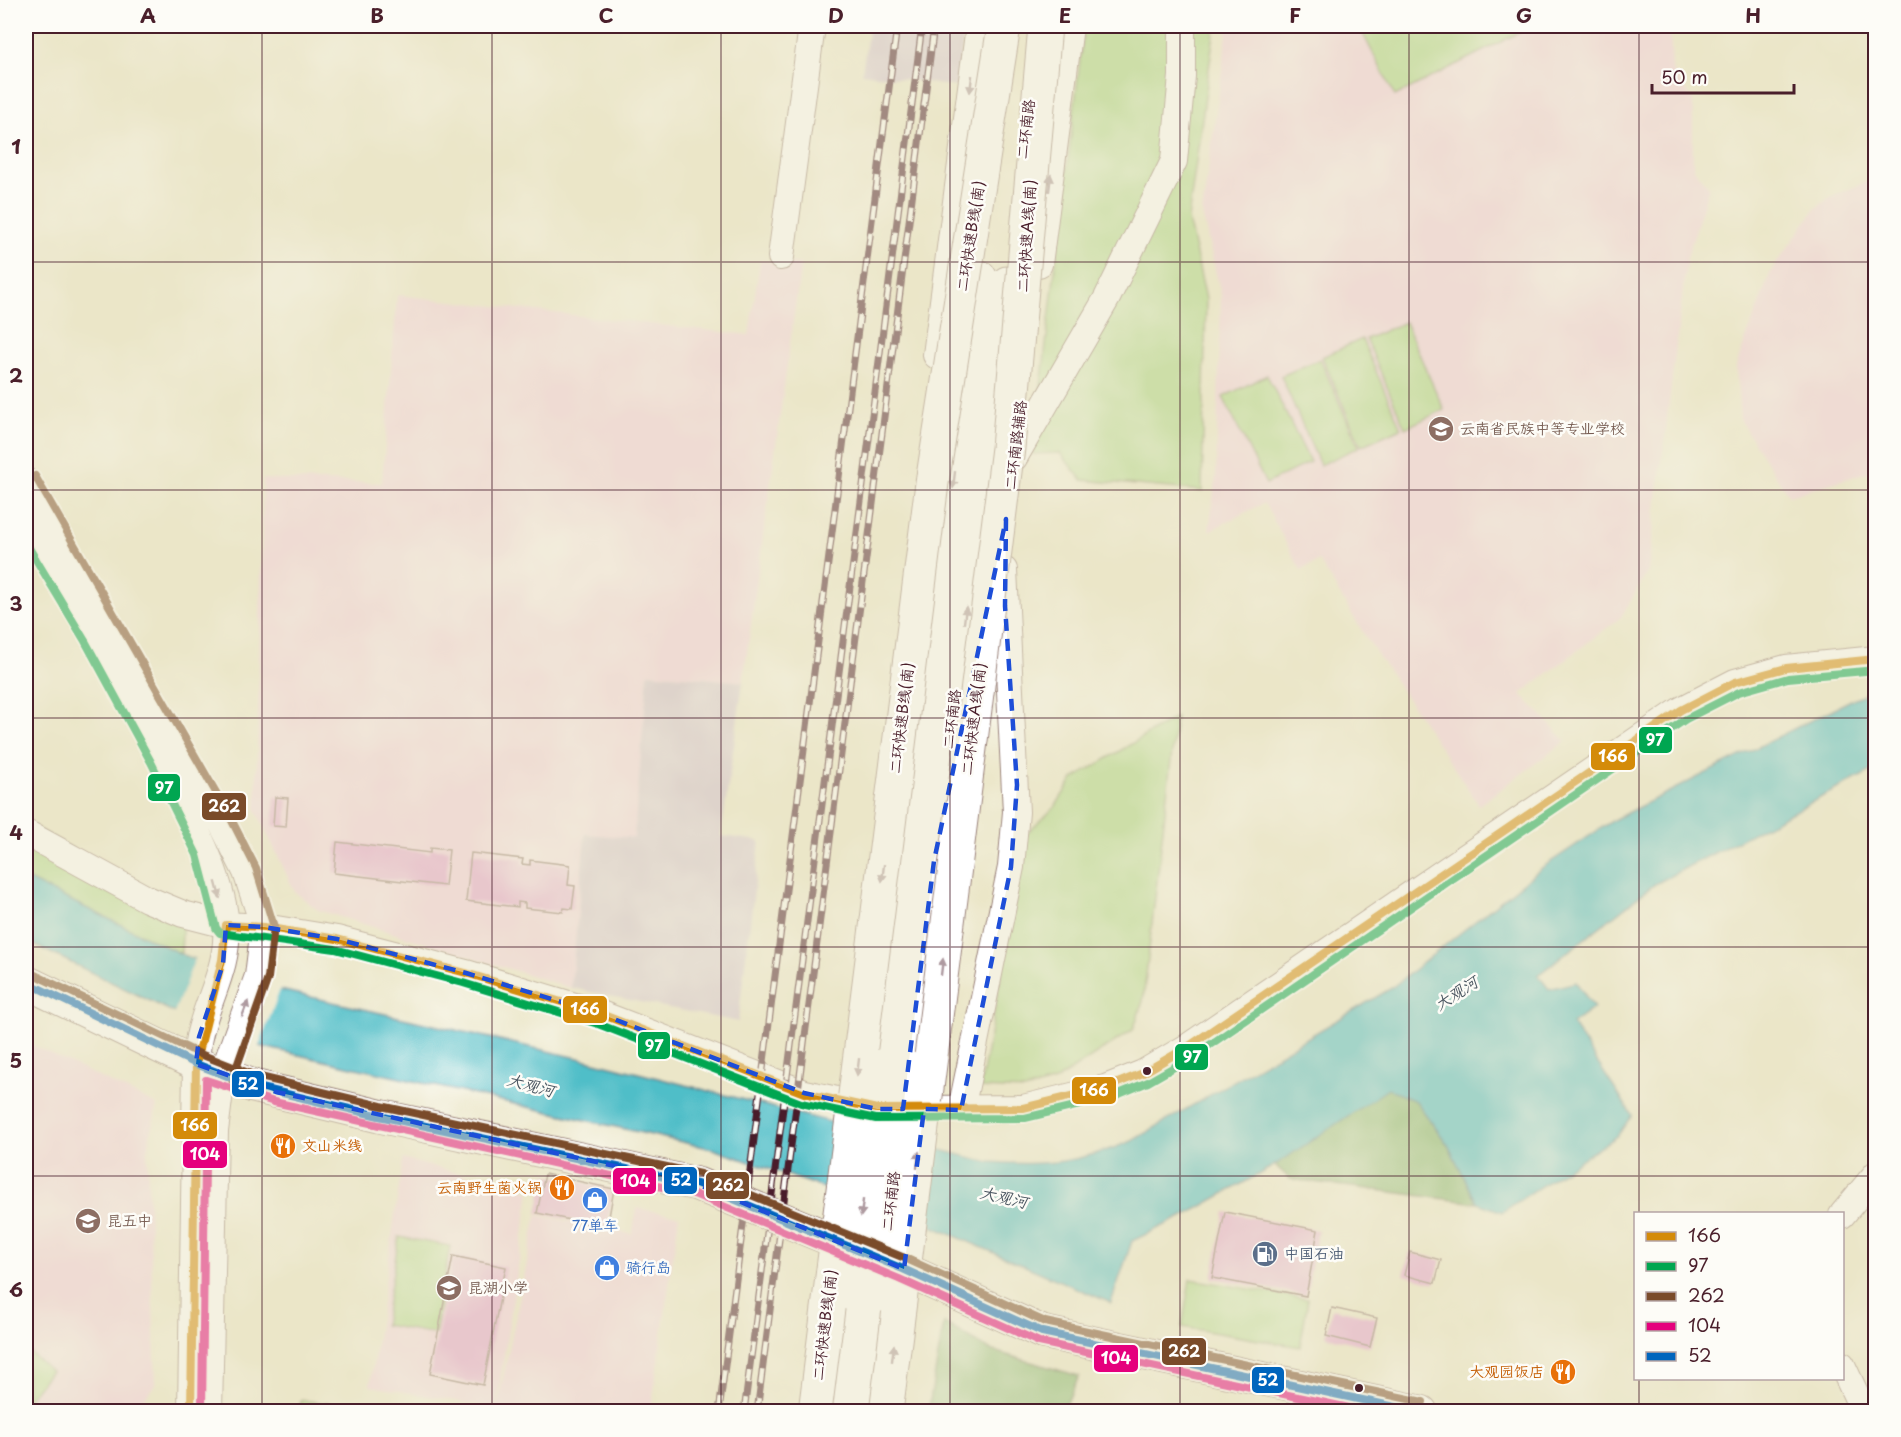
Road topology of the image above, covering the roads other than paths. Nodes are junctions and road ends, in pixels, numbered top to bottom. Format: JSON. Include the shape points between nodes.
{"nodes":[{"id":1,"x":812,"y":26,"type":"edge"},
{"id":2,"x":979,"y":26,"type":"edge"},
{"id":3,"x":1004,"y":26,"type":"edge"},
{"id":4,"x":1010,"y":26,"type":"edge"},
{"id":5,"x":1039,"y":26,"type":"edge"},
{"id":6,"x":1045,"y":26,"type":"edge"},
{"id":7,"x":1070,"y":26,"type":"edge"},
{"id":8,"x":1182,"y":26,"type":"edge"},
{"id":9,"x":781,"y":257,"type":"dead end"},
{"id":10,"x":1014,"y":458,"type":"junction"},
{"id":11,"x":26,"y":481,"type":"edge"},
{"id":12,"x":1006,"y":519,"type":"junction"},
{"id":13,"x":26,"y":523,"type":"edge"},
{"id":14,"x":1875,"y":659,"type":"edge"},
{"id":15,"x":26,"y":833,"type":"edge"},
{"id":16,"x":920,"y":859,"type":"junction"},
{"id":17,"x":226,"y":925,"type":"junction"},
{"id":18,"x":264,"y":927,"type":"junction"},
{"id":19,"x":26,"y":982,"type":"edge"},
{"id":20,"x":209,"y":1070,"type":"junction"},
{"id":21,"x":960,"y":1110,"type":"junction"},
{"id":22,"x":1875,"y":1174,"type":"edge"},
{"id":23,"x":1844,"y":1213,"type":"edge"},
{"id":24,"x":865,"y":1294,"type":"junction"},
{"id":25,"x":1844,"y":1369,"type":"edge"},
{"id":26,"x":191,"y":1412,"type":"edge"},
{"id":27,"x":209,"y":1412,"type":"edge"},
{"id":28,"x":814,"y":1412,"type":"edge"},
{"id":29,"x":836,"y":1412,"type":"edge"},
{"id":30,"x":865,"y":1412,"type":"edge"},
{"id":31,"x":886,"y":1412,"type":"edge"},
{"id":32,"x":1421,"y":1412,"type":"edge"},
{"id":33,"x":1864,"y":1412,"type":"edge"}],
"edges":[{"from":1,"to":9,"type":"street"},
{"from":2,"to":16,"type":"street","one_way":true,"via":[[914,542],[907,686]]},
{"from":3,"to":28,"type":"main road","name":"二环快速B线(南)","one_way":true,"bridge":true,"via":[[932,483]]},
{"from":4,"to":16,"type":"main road","name":"二环南路","one_way":true},
{"from":16,"to":5,"type":"main road","name":"二环南路","one_way":true},
{"from":31,"to":6,"type":"main road","name":"二环快速A线(南)","one_way":true,"bridge":true,"via":[[1007,459]]},
{"from":10,"to":7,"type":"street","name":"二环南路辅路","one_way":true},
{"from":8,"to":10,"type":"street","via":[[1174,161],[1107,298]]},
{"from":10,"to":12,"type":"street","name":"二环南路辅路"},
{"from":11,"to":18,"type":"street","via":[[221,822],[246,872]]},
{"from":12,"to":16,"type":"street","name":"二环南路辅路","via":[[976,675]]},
{"from":12,"to":21,"type":"street","via":[[1005,606],[1016,812],[1011,867]]},
{"from":13,"to":17,"type":"street","one_way":true,"via":[[94,636],[207,851]]},
{"from":14,"to":21,"type":"street","via":[[1786,668],[1735,682],[1681,710],[1189,1046],[1143,1073],[1105,1088],[1023,1108]]},
{"from":15,"to":17,"type":"street","via":[[147,899]]},
{"from":16,"to":24,"type":"main road","name":"二环南路","bridge":true},
{"from":17,"to":18,"type":"street"},
{"from":17,"to":20,"type":"street","via":[[223,964],[202,1027]]},
{"from":20,"to":18,"type":"street","one_way":true,"via":[[233,1042],[258,976]]},
{"from":18,"to":21,"type":"street","via":[[337,939],[601,1014],[804,1093],[877,1109]]},
{"from":19,"to":20,"type":"main road"},
{"from":20,"to":26,"type":"street"},
{"from":20,"to":27,"type":"street","via":[[214,1135]]},
{"from":20,"to":32,"type":"main road","via":[[276,1092],[697,1184],[903,1269],[1042,1332]]},
{"from":22,"to":23,"type":"street"},
{"from":24,"to":29,"type":"main road","name":"二环南路"},
{"from":24,"to":30,"type":"main road","name":"二环南路"},
{"from":25,"to":33,"type":"street"}]}
